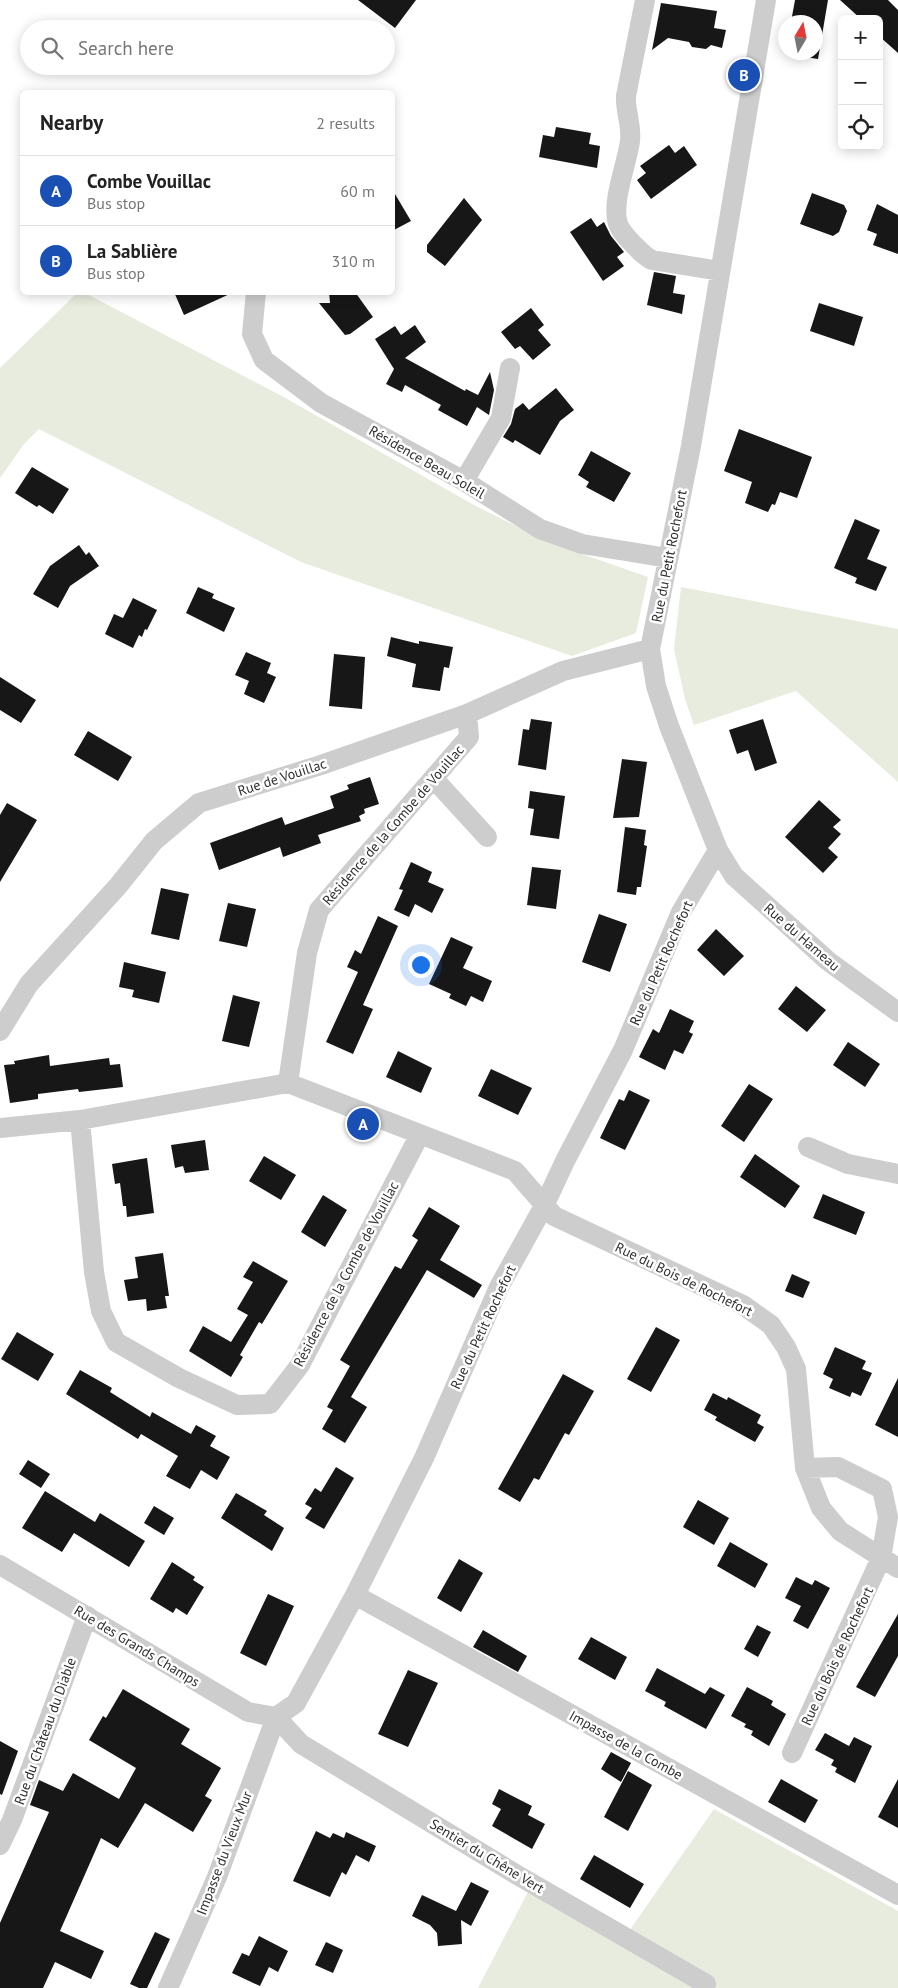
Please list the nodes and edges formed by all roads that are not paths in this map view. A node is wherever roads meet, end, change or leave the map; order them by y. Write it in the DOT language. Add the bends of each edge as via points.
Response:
graph roads {
  1 [pos="645,0"];
  2 [pos="766,0"];
  3 [pos="720,271"];
  4 [pos="256,295"];
  5 [pos="510,368"];
  6 [pos="464,481"];
  7 [pos="668,558"];
  8 [pos="650,649"];
  9 [pos="467,714"];
  10 [pos="434,779"];
  11 [pos="487,837"];
  12 [pos="718,850"];
  13 [pos="898,1012"];
  14 [pos="0,1031"];
  15 [pos="288,1083"];
  16 [pos="80,1120"];
  17 [pos="0,1128"];
  18 [pos="420,1134"];
  19 [pos="808,1147"];
  20 [pos="898,1174"];
  21 [pos="545,1204"];
  22 [pos="805,1468"];
  23 [pos="890,1563"];
  24 [pos="0,1566"];
  25 [pos="355,1595"];
  26 [pos="87,1616"];
  27 [pos="276,1717"];
  28 [pos="792,1753"];
  29 [pos="0,1845"];
  30 [pos="898,1895"];
  31 [pos="706,1984"];
  32 [pos="168,1988"];
  1 -- 3 [label="street" via="626,96 630,140 616,216 619,226 633,244 652,260"];
  2 -- 3 [label="street, Rue du Petit Rochefort"];
  3 -- 7 [label="street, Rue du Petit Rochefort" via="692,446"];
  4 -- 6 [label="street, Résidence Beau Soleil" via="252,334 264,360 321,403"];
  5 -- 6 [label="street" via="501,418"];
  6 -- 7 [label="street, Résidence Beau Soleil" via="560,537 582,544"];
  7 -- 8 [label="street, Rue du Petit Rochefort"];
  8 -- 9 [label="street, Rue de Vouillac" via="563,671"];
  8 -- 12 [label="street, Rue du Petit Rochefort" via="656,686 669,726"];
  9 -- 10 [label="street, Résidence de la Combe de Vouillac" via="469,737"];
  9 -- 14 [label="street, Rue de Vouillac" via="199,804 154,841 118,886 29,984"];
  10 -- 11 [label="street"];
  10 -- 15 [label="street, Résidence de la Combe de Vouillac" via="319,910 307,953"];
  12 -- 13 [label="street, Rue du Hameau" via="734,876 784,922 828,961"];
  12 -- 21 [label="street, Rue du Petit Rochefort" via="681,912 623,1050"];
  15 -- 16 [label="street"];
  15 -- 18 [label="street"];
  16 -- 17 [label="street"];
  16 -- 18 [label="street, Résidence de la Combe de Vouillac" via="99,1301 116,1342 179,1378 237,1405 270,1404 300,1365"];
  18 -- 21 [label="street" via="516,1171"];
  19 -- 20 [label="street" via="848,1164"];
  21 -- 22 [label="street, Rue du Bois de Rochefort" via="554,1216 743,1305 771,1324 796,1369"];
  21 -- 25 [label="street, Rue du Petit Rochefort" via="499,1287 424,1458"];
  22 -- 23 [label="street, Rue du Bois de Rochefort" via="822,1508 840,1531"];
  22 -- 23 [label="street, Rue du Bois de Rochefort" via="838,1467 882,1490 888,1517"];
  23 -- 28 [label="street, Rue du Bois de Rochefort"];
  24 -- 26 [label="street, Rue des Grands Champs"];
  25 -- 27 [label="street, Rue du Petit Rochefort" via="296,1703"];
  25 -- 30 [label="street, Impasse de la Combe"];
  26 -- 27 [label="street, Rue des Grands Champs" via="248,1712"];
  26 -- 29 [label="street, Rue du Château du Diable"];
  27 -- 31 [label="street, Sentier du Chêne Vert" via="301,1744 518,1876"];
  27 -- 32 [label="street, Impasse du Vieux Mur" via="217,1876"];
}
